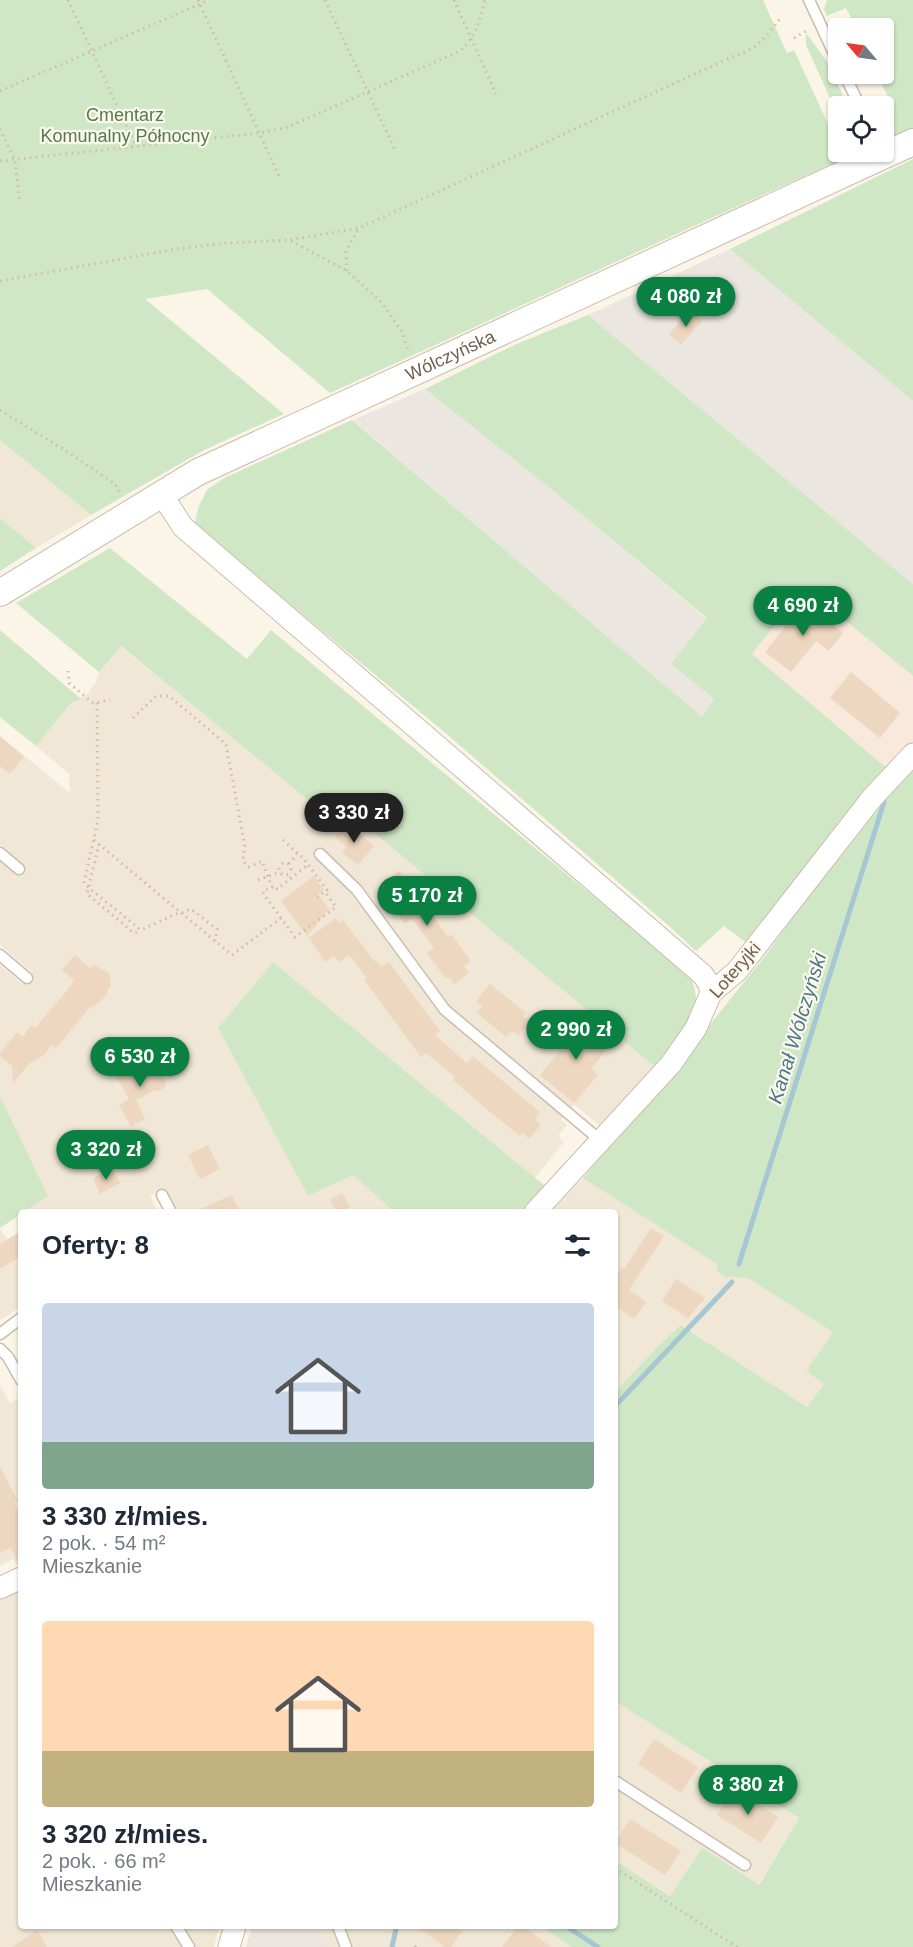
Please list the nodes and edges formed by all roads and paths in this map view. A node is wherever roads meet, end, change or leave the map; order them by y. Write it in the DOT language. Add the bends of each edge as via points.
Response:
graph roads {
  1 [pos="68,0"];
  2 [pos="209,0"];
  3 [pos="326,0"];
  4 [pos="454,0"];
  5 [pos="485,0"];
  6 [pos="809,0"];
  7 [pos="199,2"];
  8 [pos="782,16"];
  9 [pos="472,39"];
  10 [pos="828,41"];
  11 [pos="91,52"];
  12 [pos="0,91"];
  13 [pos="367,92"];
  14 [pos="496,94"];
  15 [pos="0,129"];
  16 [pos="260,133"];
  17 [pos="913,142"];
  18 [pos="136,146"];
  19 [pos="894,149"];
  20 [pos="396,152"];
  21 [pos="15,160"];
  22 [pos="0,161"];
  23 [pos="865,162"];
  24 [pos="280,178"];
  25 [pos="20,203"];
  26 [pos="359,228"];
  27 [pos="290,240"];
  28 [pos="347,271"];
  29 [pos="0,281"];
  30 [pos="416,371"];
  31 [pos="0,410"];
  32 [pos="114,484"];
  33 [pos="162,495"];
  34 [pos="0,594"];
  35 [pos="68,671"];
  36 [pos="110,700"];
  37 [pos="97,703"];
  38 [pos="133,718"];
  39 [pos="913,754"];
  40 [pos="93,840"];
  41 [pos="283,840"];
  42 [pos="99,844"];
  43 [pos="0,853"];
  44 [pos="297,854"];
  45 [pos="320,854"];
  46 [pos="289,864"];
  47 [pos="308,865"];
  48 [pos="19,869"];
  49 [pos="280,872"];
  50 [pos="268,876"];
  51 [pos="258,880"];
  52 [pos="272,887"];
  53 [pos="89,888"];
  54 [pos="325,892"];
  55 [pos="317,897"];
  56 [pos="181,912"];
  57 [pos="281,918"];
  58 [pos="215,941"];
  59 [pos="0,955"];
  60 [pos="27,978"];
  61 [pos="711,993"];
  62 [pos="600,1140"];
  63 [pos="162,1195"];
  64 [pos="169,1209"];
  65 [pos="538,1209"];
  66 [pos="18,1320"];
  67 [pos="0,1334"];
  68 [pos="0,1349"];
  69 [pos="18,1375"];
  70 [pos="18,1579"];
  71 [pos="0,1588"];
  72 [pos="618,1783"];
  73 [pos="745,1865"];
  74 [pos="618,1870"];
  75 [pos="178,1929"];
  76 [pos="234,1929"];
  77 [pos="339,1929"];
  78 [pos="189,1947"];
  79 [pos="229,1947"];
  80 [pos="346,1947"];
  81 [pos="737,1947"];
  1 -- 11 [label="path"];
  2 -- 7 [label="path"];
  3 -- 13 [label="path"];
  4 -- 9 [label="path"];
  5 -- 9 [label="path"];
  6 -- 10 [label="lane"];
  7 -- 11 [label="path"];
  7 -- 16 [label="path"];
  8 -- 26 [label="path" via="750,51"];
  9 -- 13 [label="path" via="460,51"];
  9 -- 14 [label="path"];
  11 -- 12 [label="path"];
  11 -- 18 [label="path"];
  13 -- 16 [label="path" via="288,127"];
  13 -- 20 [label="path"];
  15 -- 21 [label="path"];
  16 -- 18 [label="path"];
  16 -- 24 [label="path"];
  17 -- 19 [label="street, Wólczyńska"];
  18 -- 21 [label="path"];
  21 -- 22 [label="path"];
  21 -- 25 [label="path"];
  23 -- 30 [label="street, Wólczyńska"];
  26 -- 27 [label="path"];
  26 -- 28 [label="path" via="346,251"];
  27 -- 28 [label="path"];
  27 -- 29 [label="path" via="176,249"];
  28 -- 30 [label="path" via="382,303 402,332"];
  30 -- 33 [label="street, Wólczyńska" via="198,472"];
  31 -- 32 [label="path"];
  33 -- 34 [label="street, Wólczyńska"];
  33 -- 61 [label="street" via="183,527 703,975"];
  35 -- 37 [label="path" via="69,683 93,704"];
  36 -- 37 [label="path"];
  37 -- 40 [label="path" via="98,820"];
  38 -- 50 [label="path" via="156,696 169,696 226,744 246,847 243,861 249,867 262,861"];
  39 -- 61 [label="street, Loteryjki" via="872,798 737,971"];
  40 -- 42 [label="path"];
  40 -- 53 [label="path" via="84,883"];
  41 -- 44 [label="path"];
  42 -- 53 [label="path"];
  42 -- 56 [label="path"];
  43 -- 48 [label="lane"];
  44 -- 46 [label="path"];
  44 -- 47 [label="path"];
  45 -- 62 [label="lane" via="357,890 445,1010"];
  46 -- 49 [label="path" via="282,864"];
  46 -- 49 [label="path" via="289,873"];
  47 -- 52 [label="path" via="278,889"];
  47 -- 54 [label="path"];
  49 -- 50 [label="path"];
  50 -- 51 [label="path"];
  50 -- 52 [label="path"];
  52 -- 57 [label="path" via="263,891"];
  53 -- 56 [label="path" via="87,894 134,933"];
  54 -- 55 [label="path"];
  54 -- 57 [label="path" via="336,907 295,937"];
  56 -- 58 [label="path"];
  56 -- 58 [label="path" via="191,909 217,929"];
  57 -- 58 [label="path" via="232,955"];
  59 -- 60 [label="lane"];
  61 -- 62 [label="street, Loteryjki" via="696,1028 671,1064"];
  62 -- 65 [label="street, Loteryjki"];
  63 -- 64 [label="lane"];
  66 -- 67 [label="lane"];
  68 -- 69 [label="lane"];
  70 -- 71 [label="street"];
  72 -- 73 [label="lane"];
  74 -- 81 [label="path"];
  75 -- 78 [label="lane"];
  76 -- 79 [label="street"];
  77 -- 80 [label="lane"];
}
